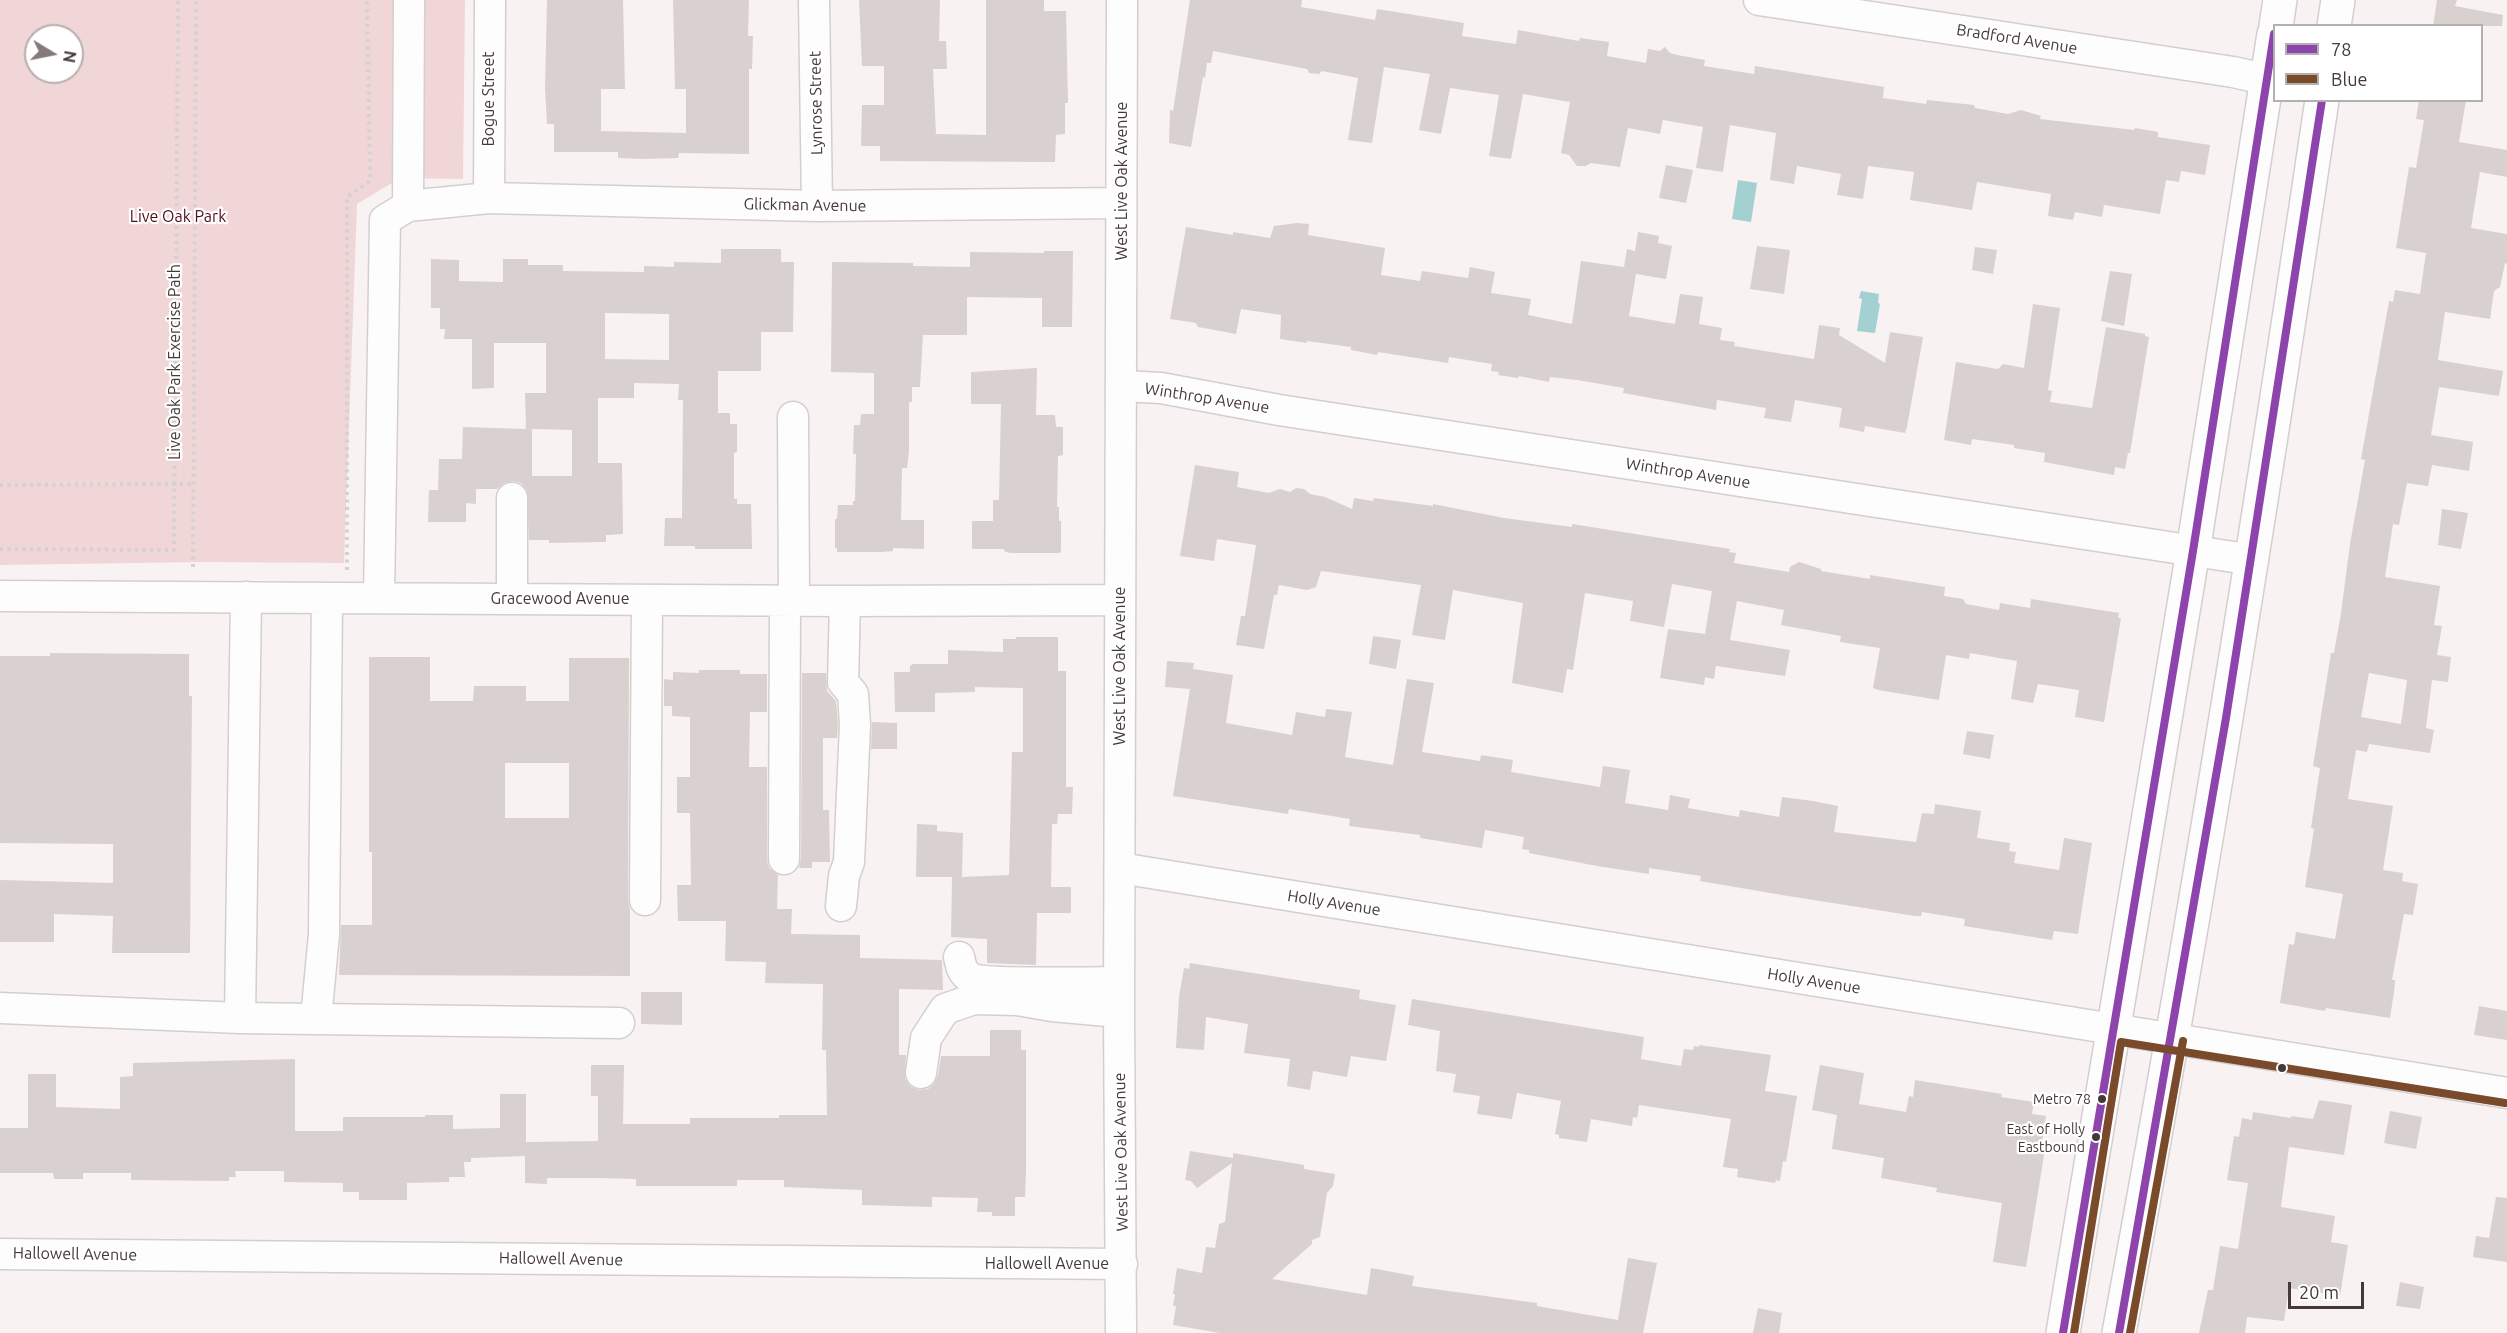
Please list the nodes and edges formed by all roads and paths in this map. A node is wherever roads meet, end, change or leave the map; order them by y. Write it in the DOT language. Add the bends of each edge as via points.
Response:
graph roads {
  1 [pos="177,0"];
  2 [pos="196,0"];
  3 [pos="409,0"];
  4 [pos="489,0"];
  5 [pos="814,0"];
  6 [pos="1122,0"];
  7 [pos="1760,0"];
  8 [pos="2280,0"];
  9 [pos="2338,0"];
  10 [pos="2276,24"];
  11 [pos="2334,24"];
  12 [pos="2273,50"];
  13 [pos="2271,81"];
  14 [pos="2322,102"];
  15 [pos="489,198"];
  16 [pos="1121,203"];
  17 [pos="408,206"];
  18 [pos="817,207"];
  19 [pos="1123,386"];
  20 [pos="793,417"];
  21 [pos="174,484"];
  22 [pos="192,484"];
  23 [pos="0,485"];
  24 [pos="512,498"];
  25 [pos="0,549"];
  26 [pos="2193,551"];
  27 [pos="2253,560"];
  28 [pos="193,567"];
  29 [pos="0,596"];
  30 [pos="246,597"];
  31 [pos="327,598"];
  32 [pos="379,598"];
  33 [pos="512,599"];
  34 [pos="647,600"];
  35 [pos="1120,600"];
  36 [pos="789,601"];
  37 [pos="845,601"];
  38 [pos="784,859"];
  39 [pos="1120,868"];
  40 [pos="645,900"];
  41 [pos="842,906"];
  42 [pos="959,957"];
  43 [pos="1119,982"];
  44 [pos="0,1008"];
  45 [pos="1119,1012"];
  46 [pos="240,1018"];
  47 [pos="316,1019"];
  48 [pos="619,1023"];
  49 [pos="2112,1030"];
  50 [pos="2173,1039"];
  51 [pos="921,1073"];
  52 [pos="2507,1093"];
  53 [pos="0,1254"];
  54 [pos="1122,1264"];
  55 [pos="1121,1333"];
  56 [pos="2063,1333"];
  57 [pos="2119,1333"];
  1 -- 21 [label="path, Live Oak Park Exercise Path"];
  2 -- 22 [label="path"];
  3 -- 17 [label="street"];
  4 -- 15 [label="street, Bogue Street"];
  5 -- 18 [label="street, Lynrose Street"];
  6 -- 16 [label="street, West Live Oak Avenue"];
  7 -- 13 [label="street, Bradford Avenue"];
  8 -- 10 [label="main road"];
  9 -- 11 [label="main road"];
  12 -- 13 [label="main road"];
  13 -- 26 [label="main road"];
  14 -- 27 [label="main road"];
  15 -- 17 [label="street, Glickman Avenue"];
  15 -- 18 [label="street, Glickman Avenue"];
  16 -- 18 [label="street, Glickman Avenue"];
  16 -- 19 [label="street, West Live Oak Avenue"];
  17 -- 32 [label="street" via="385,220"];
  19 -- 26 [label="street, Winthrop Avenue" via="1161,388 1290,412"];
  19 -- 35 [label="street, West Live Oak Avenue"];
  20 -- 36 [label="street"];
  21 -- 22 [label="path"];
  21 -- 23 [label="path"];
  21 -- 25 [label="path, Live Oak Park Exercise Path" via="174,550"];
  22 -- 28 [label="path"];
  24 -- 33 [label="street"];
  26 -- 27 [label="street, Winthrop Avenue"];
  26 -- 49 [label="main road"];
  27 -- 50 [label="main road"];
  29 -- 30 [label="street, Gracewood Avenue"];
  30 -- 31 [label="street, Gracewood Avenue"];
  30 -- 46 [label="street"];
  31 -- 32 [label="street, Gracewood Avenue"];
  31 -- 47 [label="street" via="324,934"];
  32 -- 33 [label="street, Gracewood Avenue"];
  33 -- 34 [label="street, Gracewood Avenue"];
  34 -- 36 [label="street, Gracewood Avenue"];
  34 -- 40 [label="street"];
  35 -- 37 [label="street, Gracewood Avenue"];
  35 -- 39 [label="street, West Live Oak Avenue"];
  36 -- 37 [label="street, Gracewood Avenue"];
  36 -- 38 [label="street"];
  37 -- 41 [label="street" via="843,682 853,694 855,725 849,862"];
  39 -- 43 [label="street, West Live Oak Avenue"];
  39 -- 49 [label="street, Holly Avenue"];
  42 -- 43 [label="street" via="961,970 971,979"];
  43 -- 45 [label="street, West Live Oak Avenue"];
  44 -- 46 [label="street"];
  45 -- 51 [label="street" via="974,999 945,1009 926,1038"];
  45 -- 54 [label="street, West Live Oak Avenue"];
  46 -- 47 [label="street"];
  47 -- 48 [label="street"];
  49 -- 50 [label="street, Holly Avenue"];
  49 -- 56 [label="main road"];
  50 -- 52 [label="street, Holly Avenue"];
  50 -- 57 [label="main road"];
  53 -- 54 [label="street, Hallowell Avenue"];
  54 -- 55 [label="street, West Live Oak Avenue"];
}
